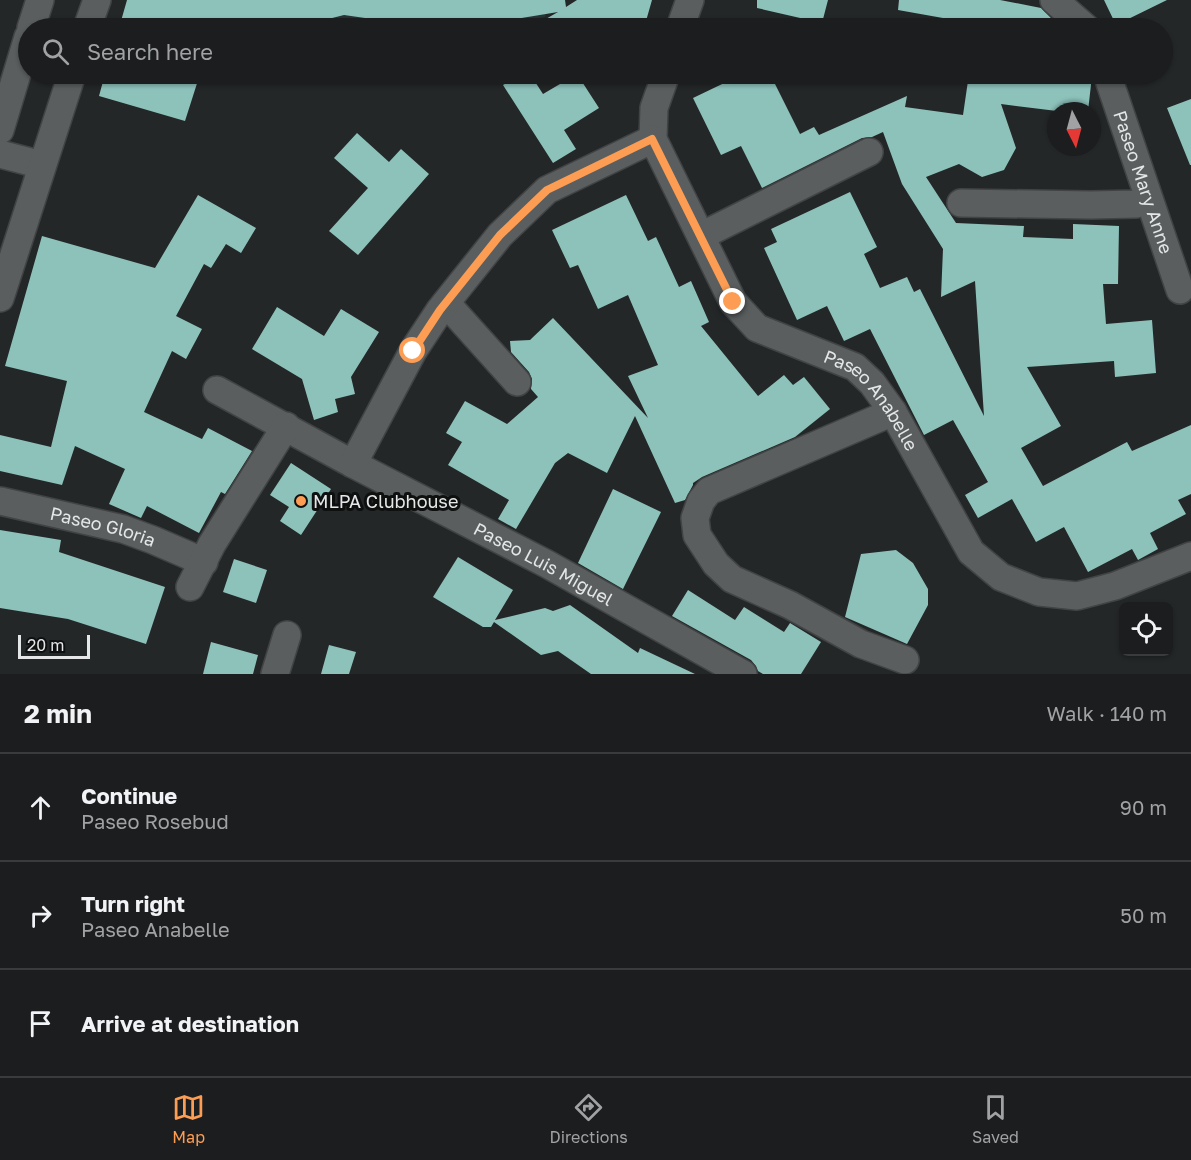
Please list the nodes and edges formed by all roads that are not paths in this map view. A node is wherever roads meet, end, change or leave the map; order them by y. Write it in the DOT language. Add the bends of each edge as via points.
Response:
graph roads {
  1 [pos="40,0"];
  2 [pos="97,0"];
  3 [pos="690,0"];
  4 [pos="1054,0"];
  5 [pos="34,18"];
  6 [pos="91,18"];
  7 [pos="684,18"];
  8 [pos="1075,18"];
  9 [pos="18,70"];
  10 [pos="69,84"];
  11 [pos="662,84"];
  12 [pos="1110,84"];
  13 [pos="0,130"];
  14 [pos="652,139"];
  15 [pos="869,152"];
  16 [pos="0,154"];
  17 [pos="42,165"];
  18 [pos="1149,200"];
  19 [pos="961,203"];
  20 [pos="9,236"];
  21 [pos="701,236"];
  22 [pos="1180,290"];
  23 [pos="0,298"];
  24 [pos="446,303"];
  25 [pos="517,382"];
  26 [pos="217,390"];
  27 [pos="893,412"];
  28 [pos="286,426"];
  29 [pos="353,464"];
  30 [pos="0,501"];
  31 [pos="1191,556"];
  32 [pos="204,562"];
  33 [pos="190,587"];
  34 [pos="287,635"];
  35 [pos="905,660"];
  36 [pos="275,674"];
  37 [pos="743,674"];
  1 -- 5 [label="street"];
  2 -- 6 [label="street"];
  3 -- 7 [label="street"];
  4 -- 8 [label="street"];
  9 -- 13 [label="street"];
  10 -- 17 [label="street"];
  11 -- 14 [label="street" via="654,108"];
  12 -- 18 [label="street, Paseo Mary Anne"];
  14 -- 21 [label="street, Paseo Anabelle"];
  14 -- 24 [label="street" via="547,190 500,235"];
  15 -- 21 [label="street"];
  16 -- 17 [label="street"];
  17 -- 20 [label="street"];
  18 -- 19 [label="street" via="1090,205"];
  18 -- 22 [label="street, Paseo Mary Anne"];
  20 -- 23 [label="street"];
  21 -- 27 [label="street, Paseo Anabelle" via="733,302 757,328 855,367"];
  24 -- 25 [label="street"];
  24 -- 29 [label="street" via="413,351"];
  26 -- 28 [label="street, Paseo Luis Miguel"];
  27 -- 31 [label="street, Paseo Anabelle" via="971,552 1001,577 1039,592 1077,596 1115,586"];
  27 -- 35 [label="street" via="709,491 700,501 695,518 697,536 732,579 861,644"];
  28 -- 29 [label="street, Paseo Luis Miguel"];
  28 -- 32 [label="street"];
  29 -- 37 [label="street, Paseo Luis Miguel" via="547,564"];
  30 -- 32 [label="street, Paseo Gloria" via="123,529"];
  32 -- 33 [label="street"];
  34 -- 36 [label="street"];
}
